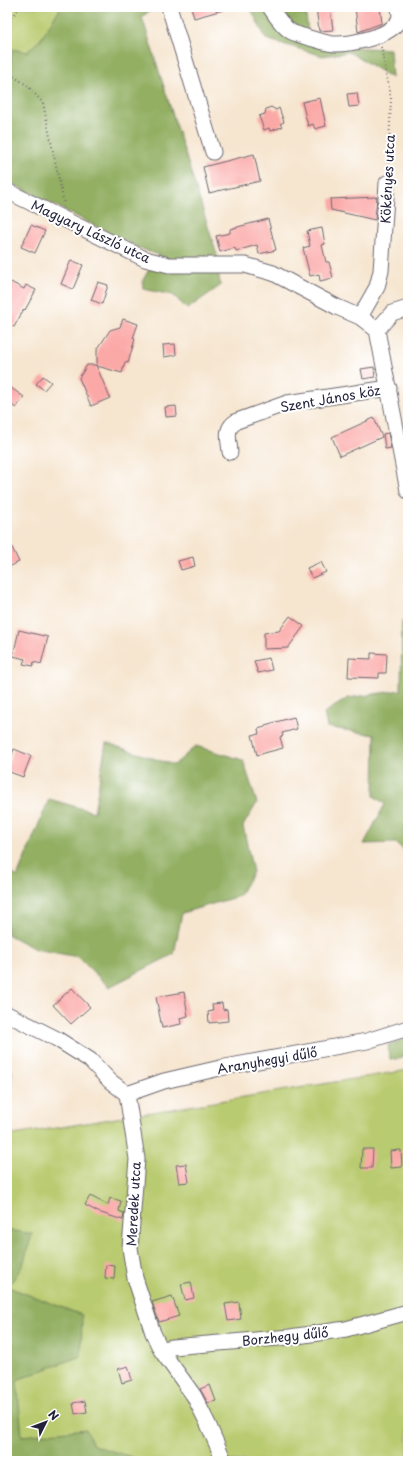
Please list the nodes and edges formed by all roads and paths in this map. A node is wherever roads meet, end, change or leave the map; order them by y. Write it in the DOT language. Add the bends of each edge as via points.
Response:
graph roads {
  1 [pos="20,7"];
  2 [pos="168,7"];
  3 [pos="270,7"];
  4 [pos="399,7"];
  5 [pos="383,34"];
  6 [pos="7,36"];
  7 [pos="7,72"];
  8 [pos="213,152"];
  9 [pos="387,183"];
  10 [pos="7,191"];
  11 [pos="67,221"];
  12 [pos="408,308"];
  13 [pos="360,317"];
  14 [pos="377,330"];
  15 [pos="389,388"];
  16 [pos="230,452"];
  17 [pos="408,491"];
  18 [pos="7,1014"];
  19 [pos="408,1028"];
  20 [pos="127,1094"];
  21 [pos="408,1312"];
  22 [pos="161,1350"];
  23 [pos="224,1461"];
  1 -- 6 [label="path" via="11,20"];
  2 -- 8 [label="street"];
  3 -- 5 [label="street" via="279,21 290,31 334,44 367,40"];
  4 -- 5 [label="street" via="400,17"];
  5 -- 9 [label="path, Kökényes utca" via="392,98"];
  7 -- 11 [label="path" via="28,86 43,104"];
  9 -- 13 [label="street, Kökényes utca" via="381,272 377,287"];
  10 -- 11 [label="street, Magyary László utca"];
  11 -- 13 [label="street, Magyary László utca" via="145,259 169,264 245,265 273,273"];
  12 -- 14 [label="street" via="392,313"];
  13 -- 14 [label="street, Magyary László utca"];
  14 -- 15 [label="street"];
  15 -- 16 [label="street, Szent János köz" via="287,403 237,421 228,430"];
  15 -- 17 [label="street"];
  18 -- 20 [label="street" via="90,1060"];
  19 -- 20 [label="street, Aranyhegyi dűlő" via="368,1041 164,1081"];
  20 -- 22 [label="street, Meredek utca" via="137,1158 130,1248 135,1278"];
  21 -- 22 [label="street, Borzhegy dűlő" via="346,1329"];
  22 -- 23 [label="street, Meredek utca" via="194,1396"];
}
